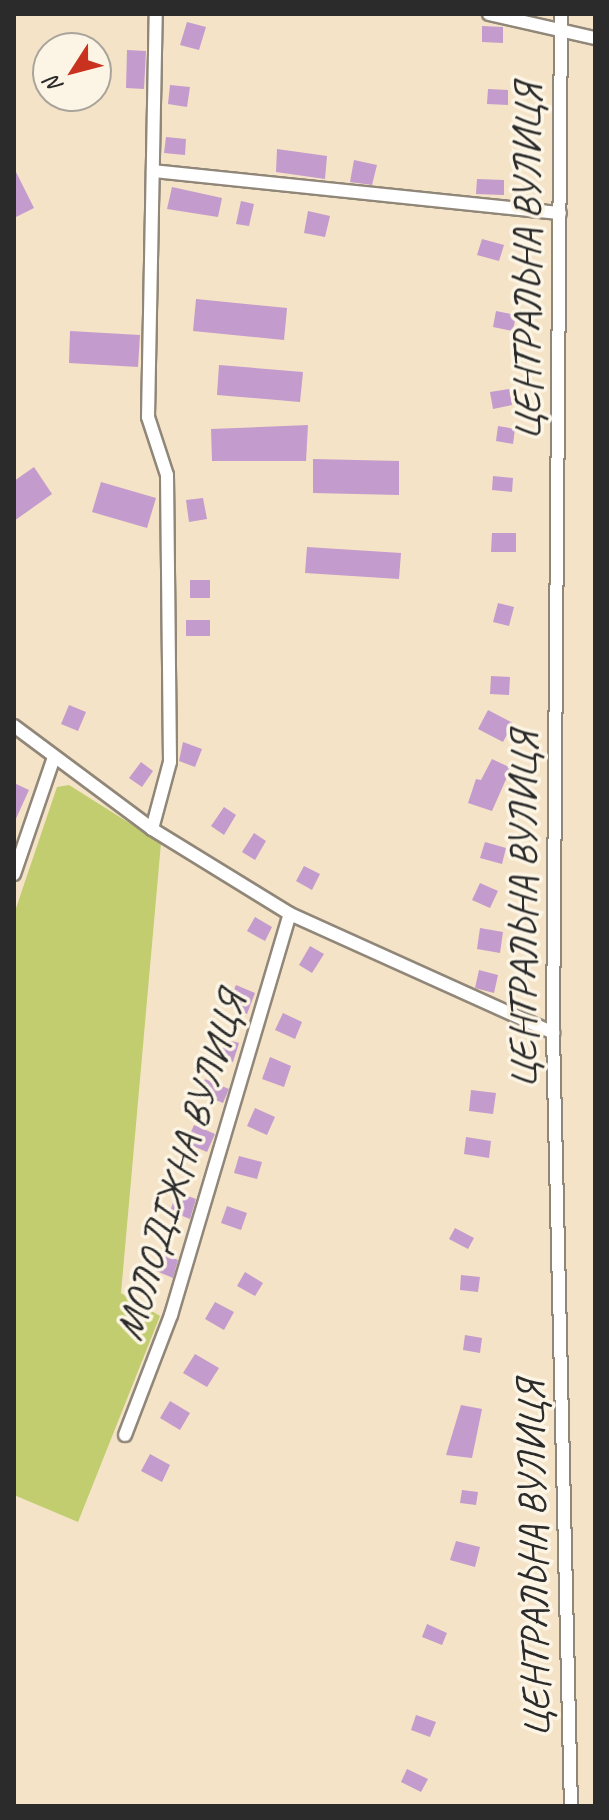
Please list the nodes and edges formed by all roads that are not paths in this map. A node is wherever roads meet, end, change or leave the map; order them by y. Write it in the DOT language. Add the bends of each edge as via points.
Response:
graph roads {
  1 [pos="156,14"];
  2 [pos="489,14"];
  3 [pos="561,14"];
  4 [pos="561,31"];
  5 [pos="595,38"];
  6 [pos="153,171"];
  7 [pos="560,213"];
  8 [pos="14,726"];
  9 [pos="54,757"];
  10 [pos="152,829"];
  11 [pos="14,874"];
  12 [pos="290,914"];
  13 [pos="553,1033"];
  14 [pos="125,1435"];
  15 [pos="571,1806"];
  1 -- 6 [label="street"];
  2 -- 4 [label="street"];
  3 -- 4 [label="street, ЦЕНТРАЛЬНА ВУЛИЦЯ"];
  4 -- 5 [label="street"];
  4 -- 7 [label="street, ЦЕНТРАЛЬНА ВУЛИЦЯ"];
  6 -- 7 [label="street"];
  6 -- 10 [label="street" via="148,417 167,475 170,762"];
  7 -- 13 [label="street, ЦЕНТРАЛЬНА ВУЛИЦЯ"];
  8 -- 9 [label="street"];
  9 -- 10 [label="street"];
  9 -- 11 [label="street"];
  10 -- 12 [label="street"];
  12 -- 13 [label="street"];
  12 -- 14 [label="street, МОЛОДІЖНА ВУЛИЦЯ" via="171,1315"];
  13 -- 15 [label="street, ЦЕНТРАЛЬНА ВУЛИЦЯ"];
}
